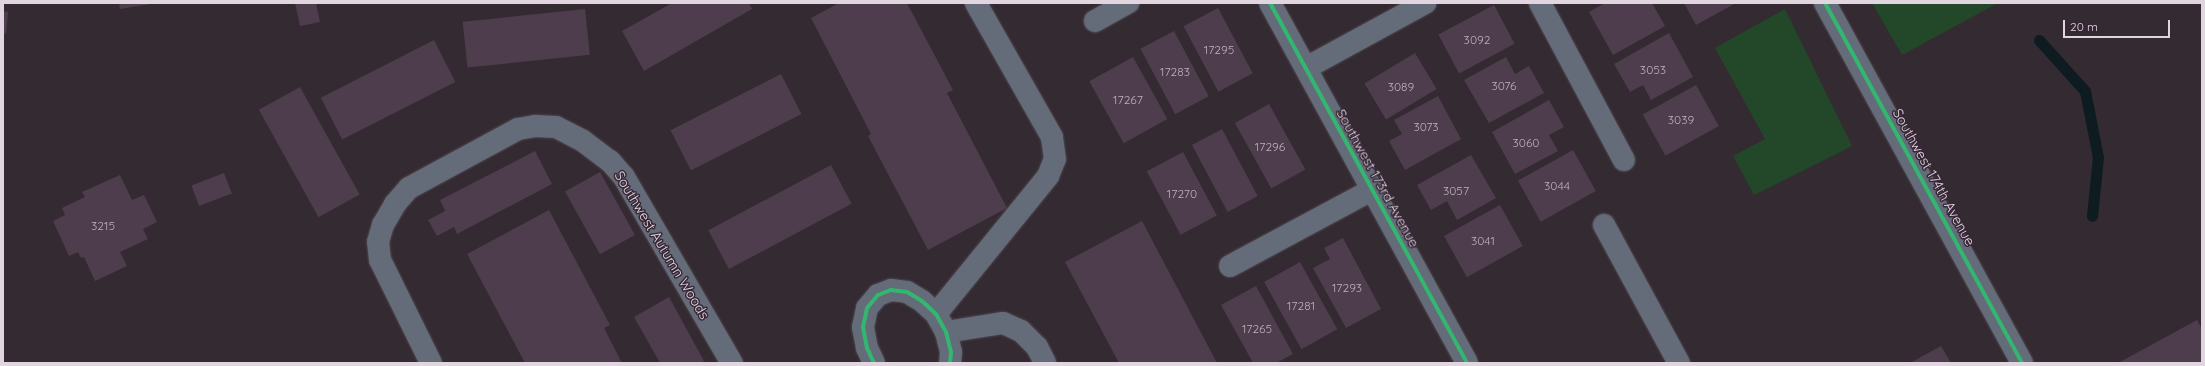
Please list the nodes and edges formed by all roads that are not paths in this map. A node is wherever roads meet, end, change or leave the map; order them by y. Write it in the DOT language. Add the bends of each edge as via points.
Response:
graph roads {
  1 [pos="976,3"];
  2 [pos="1128,3"];
  3 [pos="1270,3"];
  4 [pos="1426,3"];
  5 [pos="1540,3"];
  6 [pos="1825,3"];
  7 [pos="1095,21"];
  8 [pos="1306,68"];
  9 [pos="1624,160"];
  10 [pos="1372,190"];
  11 [pos="1604,225"];
  12 [pos="1230,266"];
  13 [pos="941,323"];
  14 [pos="431,363"];
  15 [pos="732,363"];
  16 [pos="874,363"];
  17 [pos="950,363"];
  18 [pos="1045,363"];
  19 [pos="1467,363"];
  20 [pos="1679,363"];
  21 [pos="2022,363"];
  1 -- 13 [label="street" via="1052,137 1055,159 1048,176"];
  2 -- 7 [label="street"];
  3 -- 8 [label="street, Southwest 173rd Avenue"];
  4 -- 8 [label="street"];
  5 -- 9 [label="street"];
  6 -- 21 [label="street, Southwest 174th Avenue"];
  8 -- 10 [label="street, Southwest 173rd Avenue"];
  10 -- 12 [label="street"];
  10 -- 19 [label="street, Southwest 173rd Avenue"];
  11 -- 20 [label="street"];
  13 -- 16 [label="street" via="922,301 906,292 891,290 878,295 867,308 863,327 867,348"];
  13 -- 17 [label="street" via="951,352"];
  13 -- 18 [label="street" via="1003,323 1021,331 1037,347"];
  14 -- 15 [label="street, Southwest Autumn Woods" via="380,260 378,242 383,225 395,204 409,188 518,129 535,126 556,127 583,141 610,161 624,177"];
}
